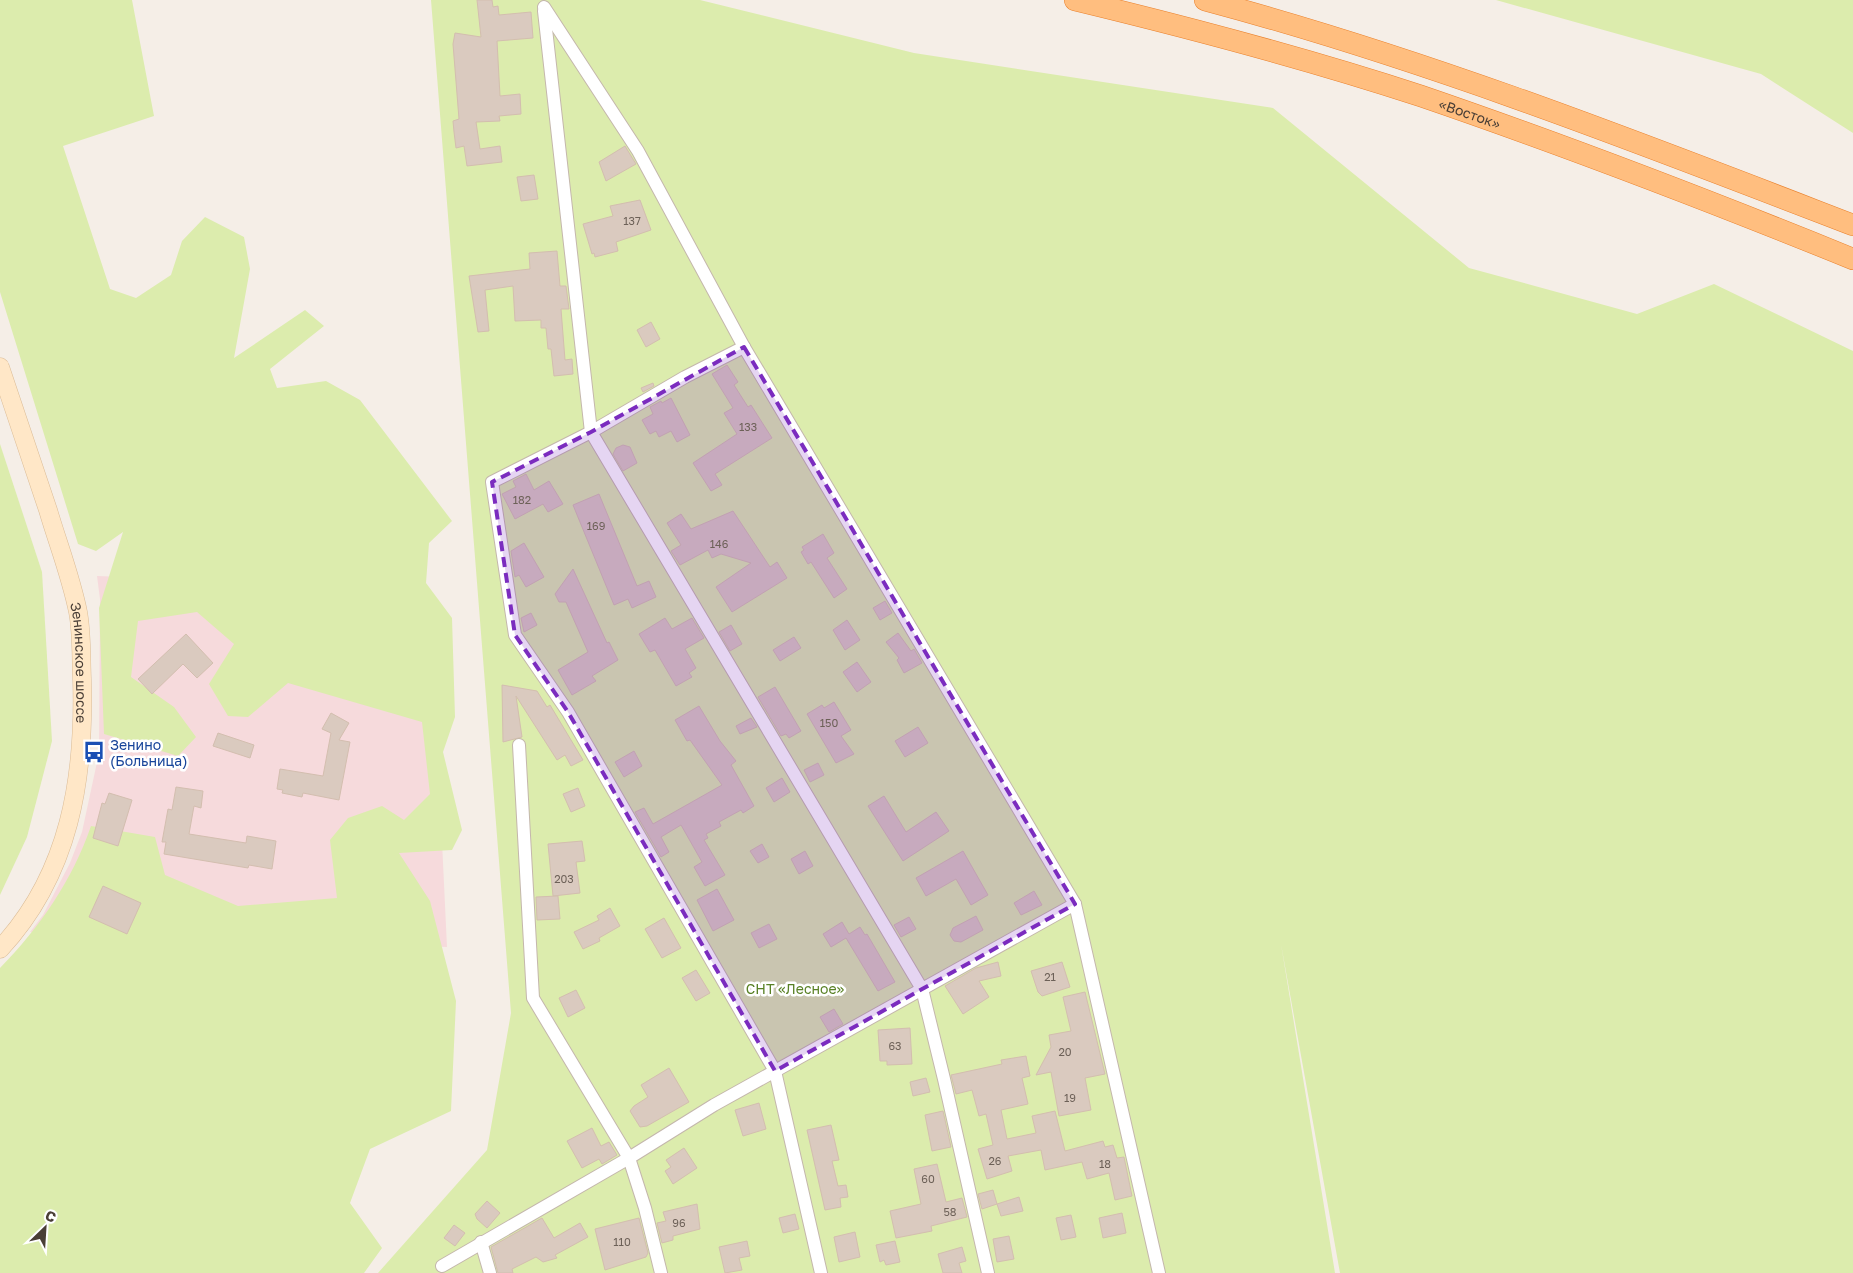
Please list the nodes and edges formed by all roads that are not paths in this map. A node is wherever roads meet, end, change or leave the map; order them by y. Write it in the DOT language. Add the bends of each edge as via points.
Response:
graph roads {
  1 [pos="1076,0"];
  2 [pos="1205,0"];
  3 [pos="1853,224"];
  4 [pos="1853,259"];
  5 [pos="744,346"];
  6 [pos="0,367"];
  7 [pos="591,432"];
  8 [pos="519,745"];
  9 [pos="1075,904"];
  10 [pos="0,949"];
  11 [pos="922,990"];
  12 [pos="775,1071"];
  13 [pos="629,1158"];
  14 [pos="481,1242"];
  15 [pos="442,1266"];
  16 [pos="490,1273"];
  17 [pos="661,1273"];
  18 [pos="821,1273"];
  19 [pos="988,1273"];
  20 [pos="1159,1273"];
  1 -- 4 [label="highway, «Восток»" via="1281,54 1420,96 1639,173"];
  2 -- 3 [label="highway" via="1293,23 1467,80"];
  5 -- 7 [label="street"];
  5 -- 7 [label="street" via="638,151 544,7"];
  5 -- 9 [label="street"];
  6 -- 10 [label="main road, Зенинское шоссе" via="68,573 78,613 83,708 76,792 57,864 30,913"];
  7 -- 11 [label="street"];
  7 -- 12 [label="street" via="492,482 515,635 568,712"];
  8 -- 13 [label="street" via="533,998"];
  9 -- 11 [label="street"];
  9 -- 20 [label="street"];
  11 -- 12 [label="street"];
  11 -- 19 [label="street"];
  12 -- 13 [label="street"];
  12 -- 18 [label="street"];
  13 -- 14 [label="street"];
  13 -- 17 [label="street"];
  14 -- 15 [label="street"];
  14 -- 16 [label="street"];
}
